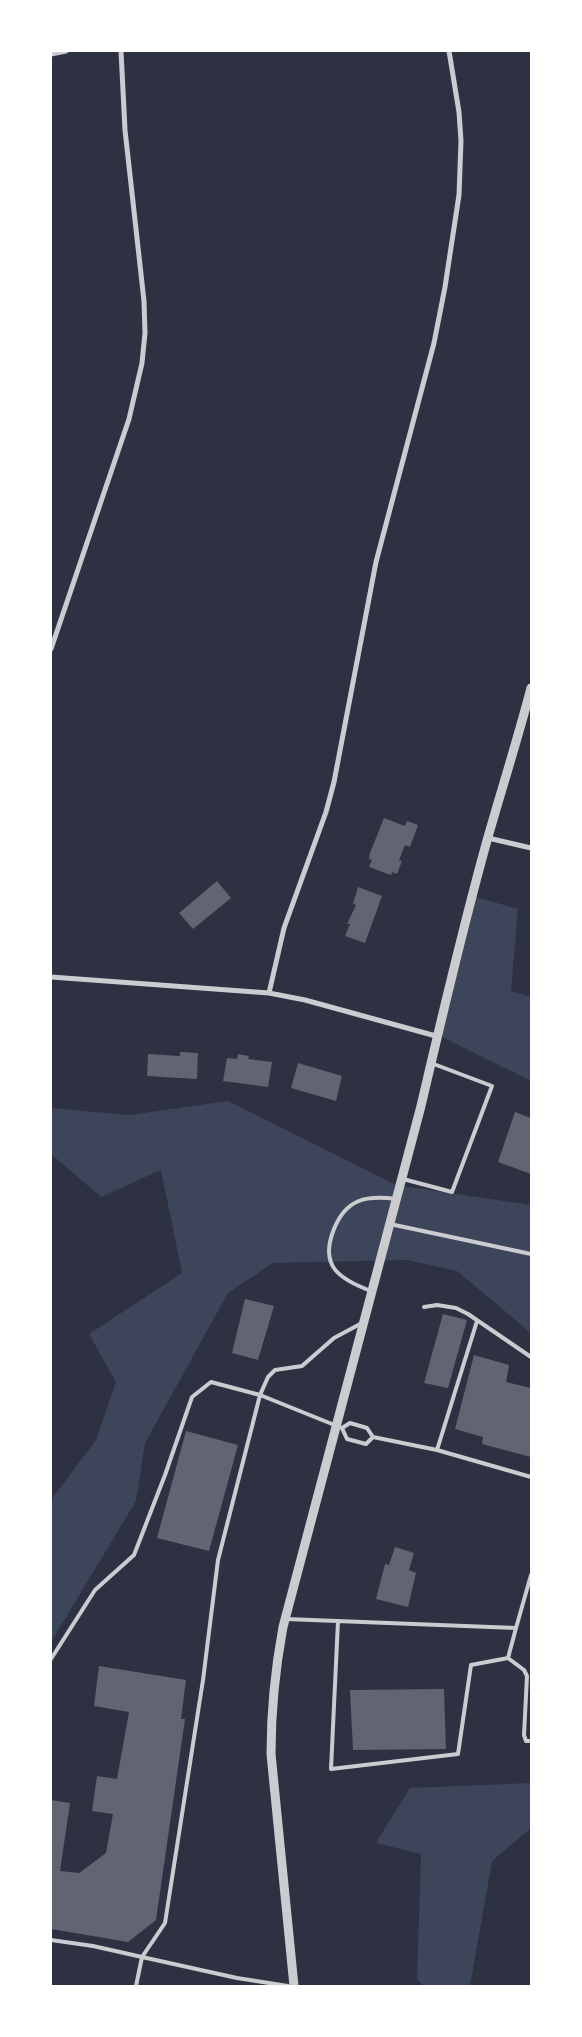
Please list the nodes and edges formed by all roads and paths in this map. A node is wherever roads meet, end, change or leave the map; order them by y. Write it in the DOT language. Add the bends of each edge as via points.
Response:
graph roads {
  1 [pos="66,51"];
  2 [pos="121,51"];
  3 [pos="449,51"];
  4 [pos="51,54"];
  5 [pos="51,649"];
  6 [pos="531,688"];
  7 [pos="488,838"];
  8 [pos="531,848"];
  9 [pos="51,977"];
  10 [pos="269,992"];
  11 [pos="436,1036"];
  12 [pos="431,1063"];
  13 [pos="401,1178"];
  14 [pos="396,1199"];
  15 [pos="390,1224"];
  16 [pos="531,1254"];
  17 [pos="372,1291"];
  18 [pos="424,1307"];
  19 [pos="477,1321"];
  20 [pos="364,1322"];
  21 [pos="531,1357"];
  22 [pos="260,1395"];
  23 [pos="340,1427"];
  24 [pos="373,1437"];
  25 [pos="437,1450"];
  26 [pos="531,1477"];
  27 [pos="531,1575"];
  28 [pos="286,1619"];
  29 [pos="338,1621"];
  30 [pos="516,1628"];
  31 [pos="508,1658"];
  32 [pos="51,1659"];
  33 [pos="531,1741"];
  34 [pos="51,1940"];
  35 [pos="142,1957"];
  36 [pos="136,1986"];
  37 [pos="288,1986"];
  38 [pos="294,1986"];
  1 -- 4 [label="street"];
  2 -- 5 [label="street" via="125,130 144,301 142,363 129,419"];
  3 -- 10 [label="street" via="461,141 459,195 445,287 434,343 376,562 334,782 284,928"];
  6 -- 7 [label="street"];
  7 -- 8 [label="street"];
  7 -- 11 [label="street"];
  9 -- 10 [label="street"];
  10 -- 11 [label="street"];
  11 -- 12 [label="street"];
  12 -- 13 [label="street"];
  12 -- 13 [label="lane" via="492,1086 452,1192"];
  13 -- 14 [label="street"];
  14 -- 15 [label="street"];
  14 -- 17 [label="lane" via="372,1197 352,1204 340,1216 328,1246 329,1259 341,1276"];
  15 -- 16 [label="lane"];
  15 -- 17 [label="street"];
  17 -- 20 [label="street"];
  18 -- 19 [label="lane" via="456,1308"];
  19 -- 21 [label="lane"];
  19 -- 25 [label="lane"];
  20 -- 22 [label="lane" via="334,1338 302,1366 275,1370"];
  20 -- 23 [label="street"];
  22 -- 23 [label="lane"];
  22 -- 32 [label="lane" via="211,1382 192,1397 134,1555 95,1590"];
  22 -- 35 [label="lane" via="218,1560 204,1680 164,1923"];
  23 -- 24 [label="lane" via="350,1423 367,1428"];
  23 -- 24 [label="lane" via="347,1439 366,1444"];
  23 -- 28 [label="street"];
  24 -- 25 [label="lane"];
  25 -- 26 [label="lane"];
  27 -- 30 [label="lane"];
  28 -- 29 [label="lane"];
  28 -- 38 [label="street" via="275,1668 271,1754"];
  29 -- 30 [label="lane"];
  29 -- 31 [label="lane" via="331,1768 458,1754 471,1665"];
  30 -- 31 [label="lane"];
  31 -- 33 [label="lane" via="527,1676 524,1735 526,1741"];
  34 -- 35 [label="lane"];
  35 -- 36 [label="lane"];
  35 -- 37 [label="lane"];
}
